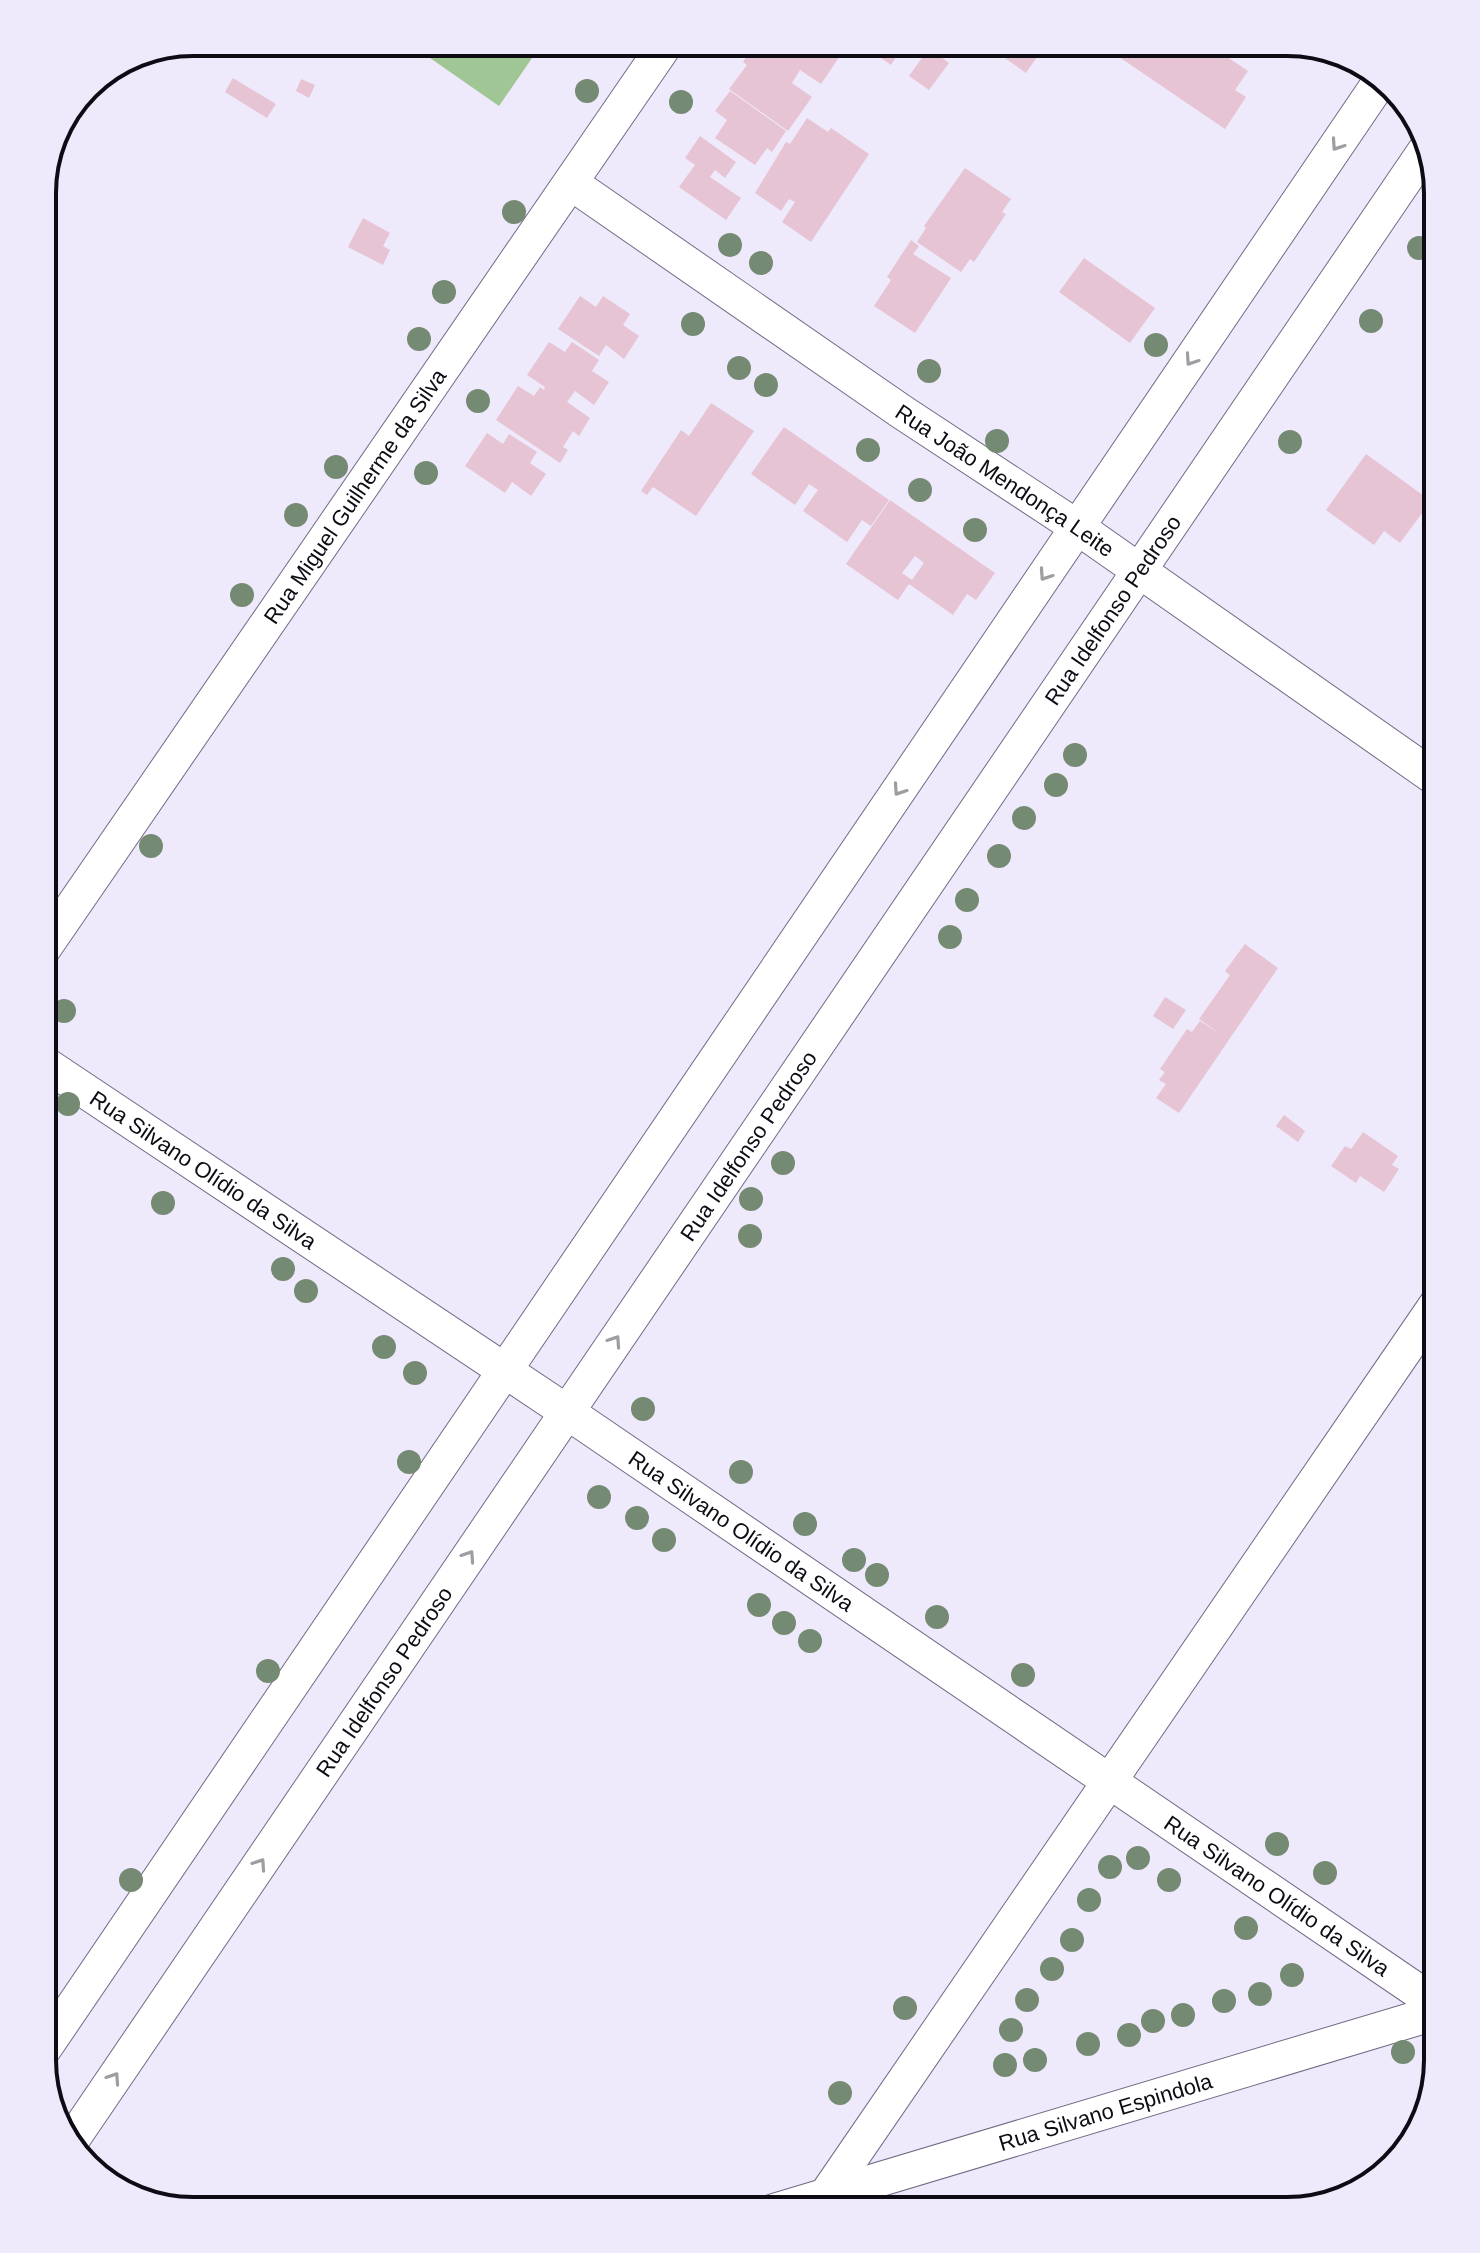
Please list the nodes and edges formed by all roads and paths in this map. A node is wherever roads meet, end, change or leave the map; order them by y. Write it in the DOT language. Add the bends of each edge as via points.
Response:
graph roads {
  1 [pos="657,56"];
  2 [pos="1375,88"];
  3 [pos="1419,159"];
  4 [pos="571,183"];
  5 [pos="1077,527"];
  6 [pos="1139,572"];
  7 [pos="1424,770"];
  8 [pos="56,931"];
  9 [pos="56,1071"];
  10 [pos="1424,1322"];
  11 [pos="504,1370"];
  12 [pos="567,1412"];
  13 [pos="1109,1781"];
  14 [pos="1424,1995"];
  15 [pos="1424,2016"];
  16 [pos="56,2031"];
  17 [pos="77,2133"];
  18 [pos="833,2197"];
  19 [pos="848,2197"];
  1 -- 4 [label="street, Rua Miguel Guilherme da Silva"];
  2 -- 5 [label="street, one-way"];
  3 -- 6 [label="street, Rua Idelfonso Pedroso"];
  4 -- 5 [label="street, Rua João Mendonça Leite"];
  4 -- 8 [label="street, Rua Miguel Guilherme da Silva"];
  5 -- 6 [label="street, Rua João Mendonça Leite"];
  5 -- 11 [label="street, one-way"];
  6 -- 7 [label="street, Rua João Mendonça Leite"];
  12 -- 6 [label="street, Rua Idelfonso Pedroso, one-way"];
  9 -- 11 [label="street, Rua Silvano Olídio da Silva"];
  10 -- 13 [label="street"];
  11 -- 12 [label="street, Rua Silvano Olídio da Silva"];
  11 -- 16 [label="street"];
  12 -- 13 [label="street, Rua Silvano Olídio da Silva"];
  17 -- 12 [label="street, Rua Idelfonso Pedroso, one-way"];
  13 -- 14 [label="street, Rua Silvano Olídio da Silva"];
  13 -- 18 [label="street"];
  15 -- 19 [label="street, Rua Silvano Espindola"];
}
